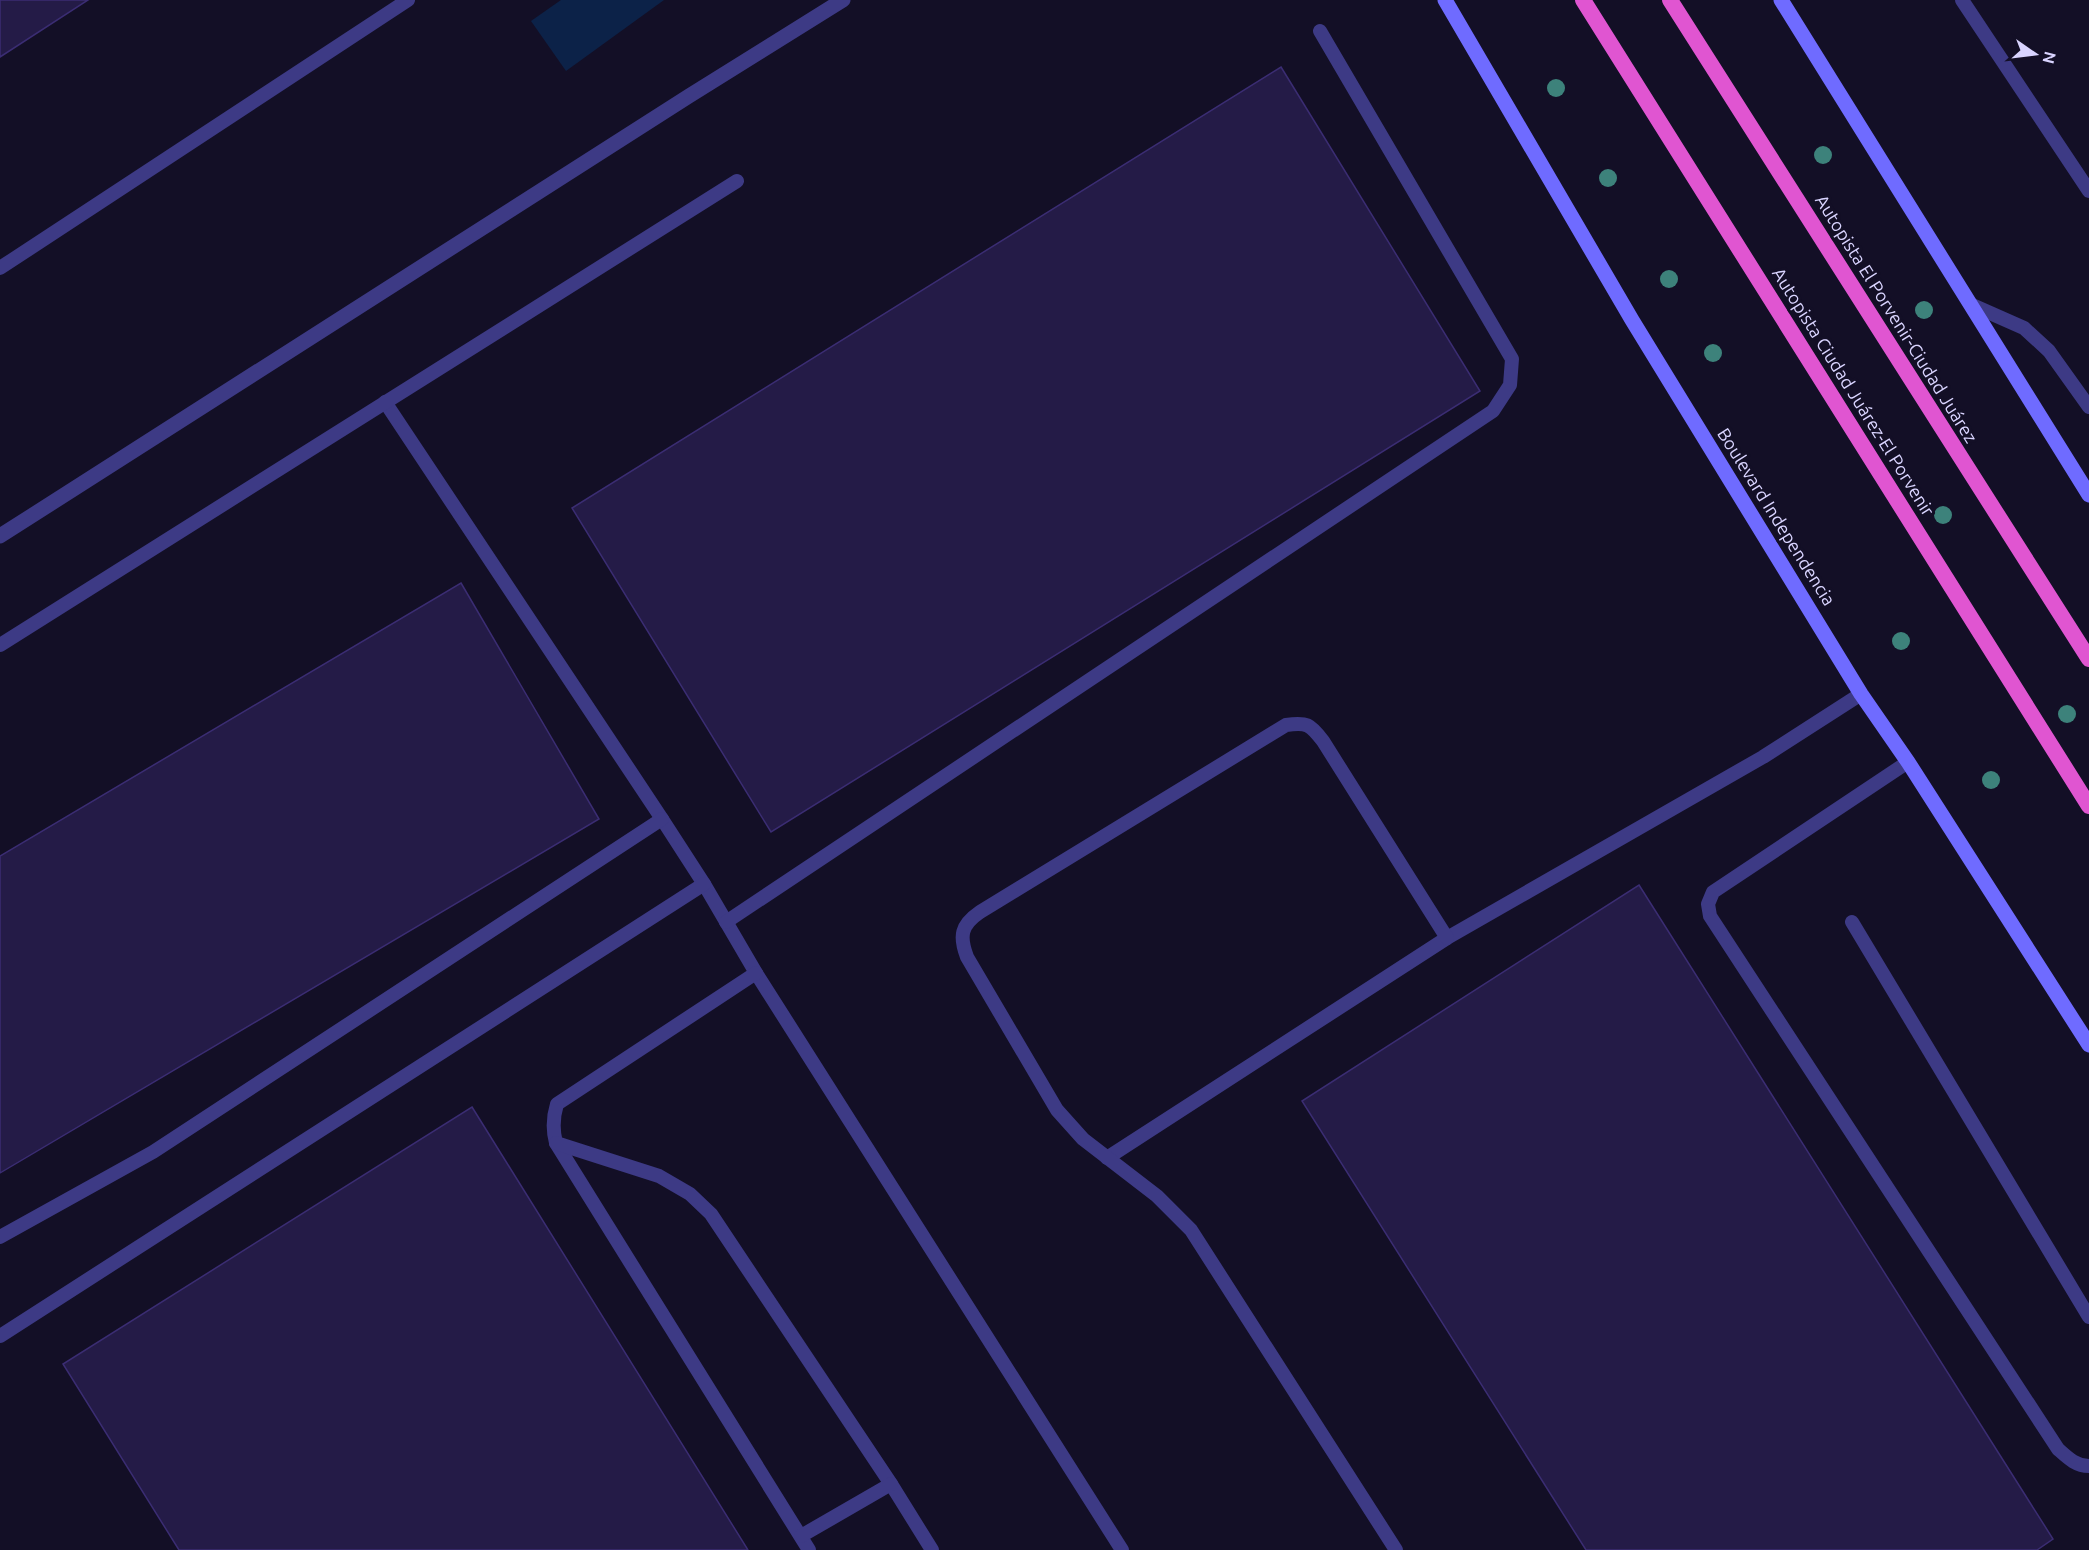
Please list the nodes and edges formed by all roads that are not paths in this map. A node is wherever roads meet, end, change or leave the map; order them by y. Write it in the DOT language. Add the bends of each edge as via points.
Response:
graph roads {
  1 [pos="408,0"];
  2 [pos="843,0"];
  3 [pos="1445,0"];
  4 [pos="1583,0"];
  5 [pos="1670,0"];
  6 [pos="1781,0"];
  7 [pos="1962,0"];
  8 [pos="1320,31"];
  9 [pos="737,181"];
  10 [pos="2089,191"];
  11 [pos="0,268"];
  12 [pos="1972,305"];
  13 [pos="385,402"];
  14 [pos="2089,407"];
  15 [pos="2089,495"];
  16 [pos="0,536"];
  17 [pos="0,645"];
  18 [pos="2089,659"];
  19 [pos="1861,694"];
  20 [pos="1908,762"];
  21 [pos="2089,806"];
  22 [pos="662,819"];
  23 [pos="704,884"];
  24 [pos="726,922"];
  25 [pos="1852,922"];
  26 [pos="1447,938"];
  27 [pos="756,974"];
  28 [pos="2089,1045"];
  29 [pos="556,1143"];
  30 [pos="1107,1158"];
  31 [pos="0,1237"];
  32 [pos="2089,1317"];
  33 [pos="0,1336"];
  34 [pos="2089,1466"];
  35 [pos="891,1484"];
  36 [pos="801,1536"];
  37 [pos="810,1550"];
  38 [pos="932,1550"];
  39 [pos="1122,1550"];
  40 [pos="1396,1550"];
  1 -- 11 [label="lane"];
  2 -- 16 [label="street"];
  3 -- 19 [label="main road, Boulevard Independencia" via="1632,320"];
  4 -- 21 [label="highway, Autopista Ciudad Juárez-El Porvenir"];
  5 -- 18 [label="highway, Autopista El Porvenir-Ciudad Juárez"];
  6 -- 12 [label="main road"];
  7 -- 10 [label="lane"];
  8 -- 24 [label="lane" via="1512,359 1509,385 1493,411"];
  9 -- 13 [label="lane"];
  12 -- 14 [label="lane" via="2024,328 2049,351"];
  12 -- 15 [label="main road"];
  13 -- 17 [label="lane"];
  13 -- 22 [label="lane"];
  19 -- 20 [label="main road, Boulevard Independencia"];
  19 -- 26 [label="lane" via="1763,757"];
  20 -- 28 [label="main road, Boulevard Independencia"];
  20 -- 34 [label="lane" via="1713,892 1708,904 1710,916 2058,1449 2081,1466"];
  22 -- 23 [label="lane"];
  22 -- 31 [label="lane" via="153,1152"];
  23 -- 24 [label="lane"];
  23 -- 33 [label="lane"];
  24 -- 27 [label="lane"];
  25 -- 32 [label="lane"];
  26 -- 30 [label="lane"];
  26 -- 30 [label="lane" via="1323,741 1303,722 1286,725 980,912 963,931 967,957 1057,1110"];
  27 -- 29 [label="lane" via="557,1104 553,1116"];
  27 -- 39 [label="lane"];
  29 -- 35 [label="lane" via="659,1176 690,1194 711,1214"];
  29 -- 36 [label="lane"];
  30 -- 40 [label="lane" via="1157,1196 1191,1230"];
  35 -- 36 [label="lane"];
  35 -- 38 [label="lane"];
  36 -- 37 [label="lane"];
}
